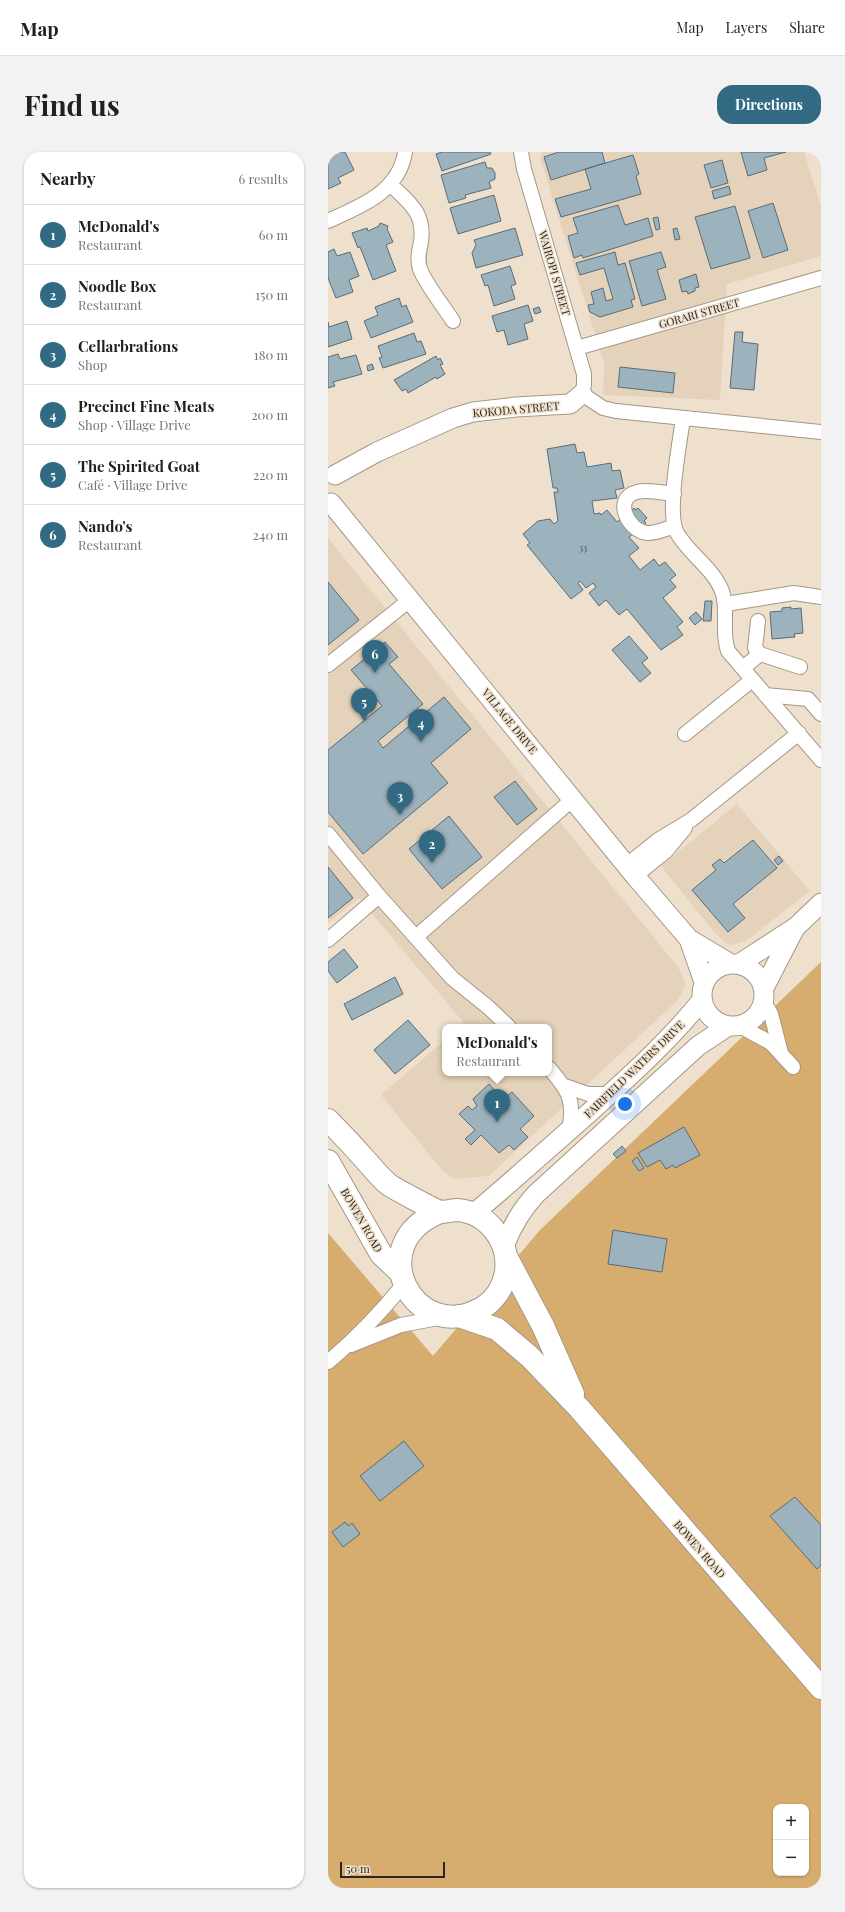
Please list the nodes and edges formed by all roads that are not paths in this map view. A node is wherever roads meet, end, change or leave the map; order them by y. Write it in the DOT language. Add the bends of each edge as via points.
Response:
graph roads {
  1 [pos="405,152"];
  2 [pos="521,152"];
  3 [pos="390,184"];
  4 [pos="328,221"];
  5 [pos="821,278"];
  6 [pos="453,321"];
  7 [pos="577,348"];
  8 [pos="582,394"];
  9 [pos="683,418"];
  10 [pos="821,432"];
  11 [pos="332,471"];
  12 [pos="674,494"];
  13 [pos="329,504"];
  14 [pos="674,526"];
  15 [pos="821,597"];
  16 [pos="410,599"];
  17 [pos="726,604"];
  18 [pos="758,621"];
  19 [pos="760,654"];
  20 [pos="328,665"];
  21 [pos="800,667"];
  22 [pos="743,668"];
  23 [pos="752,680"];
  24 [pos="765,695"];
  25 [pos="821,714"];
  26 [pos="799,733"];
  27 [pos="685,734"];
  28 [pos="821,760"];
  29 [pos="574,798"];
  30 [pos="328,834"];
  31 [pos="631,870"];
  32 [pos="379,896"];
  33 [pos="821,903"];
  34 [pos="796,927"];
  35 [pos="416,937"];
  36 [pos="689,939"];
  37 [pos="328,940"];
  38 [pos="734,963"];
  39 [pos="704,982"];
  40 [pos="764,994"];
  41 [pos="702,1000"];
  42 [pos="506,1024"];
  43 [pos="734,1026"];
  44 [pos="782,1053"];
  45 [pos="793,1067"];
  46 [pos="552,1071"];
  47 [pos="565,1086"];
  48 [pos="610,1094"];
  49 [pos="328,1120"];
  50 [pos="569,1131"];
  51 [pos="328,1161"];
  52 [pos="440,1212"];
  53 [pos="473,1214"];
  54 [pos="505,1252"];
  55 [pos="402,1278"];
  56 [pos="454,1316"];
  57 [pos="347,1346"];
  58 [pos="328,1362"];
  59 [pos="579,1408"];
  60 [pos="821,1688"];
  1 -- 3 [label="street" via="397,178"];
  2 -- 7 [label="street, WAIROPI STREET"];
  3 -- 4 [label="street" via="362,205"];
  3 -- 6 [label="street" via="414,206 420,218 423,228 418,257 420,269"];
  5 -- 7 [label="street, GORARI STREET"];
  7 -- 8 [label="street, WAIROPI STREET" via="584,374"];
  8 -- 9 [label="street" via="603,408"];
  8 -- 11 [label="street, KOKODA STREET" via="570,404 473,412 452,418"];
  9 -- 10 [label="street"];
  9 -- 12 [label="street"];
  11 -- 13 [label="street" via="338,482 338,490 336,497"];
  12 -- 14 [label="street"];
  12 -- 14 [label="street" via="637,492 627,499 624,512 633,527 641,531 660,532"];
  13 -- 16 [label="street, VILLAGE DRIVE"];
  14 -- 17 [label="street" via="718,583"];
  15 -- 17 [label="street" via="794,594"];
  16 -- 20 [label="street"];
  16 -- 29 [label="street, VILLAGE DRIVE"];
  17 -- 22 [label="street" via="726,645"];
  18 -- 19 [label="street" via="755,648"];
  19 -- 21 [label="street"];
  19 -- 22 [label="street"];
  22 -- 23 [label="street"];
  23 -- 24 [label="street"];
  23 -- 27 [label="street"];
  24 -- 25 [label="street" via="808,699"];
  24 -- 26 [label="street"];
  26 -- 28 [label="street"];
  26 -- 31 [label="street" via="691,820 666,851"];
  29 -- 31 [label="street, VILLAGE DRIVE"];
  29 -- 35 [label="street"];
  30 -- 32 [label="street"];
  31 -- 36 [label="street, VILLAGE DRIVE"];
  32 -- 35 [label="street"];
  32 -- 37 [label="street"];
  33 -- 34 [label="street"];
  34 -- 38 [label="street"];
  34 -- 40 [label="street"];
  35 -- 42 [label="street" via="452,978"];
  36 -- 38 [label="street, VILLAGE DRIVE"];
  36 -- 39 [label="street, VILLAGE DRIVE"];
  38 -- 39 [label="street" via="719,966"];
  38 -- 40 [label="street" via="755,972"];
  39 -- 41 [label="street"];
  40 -- 43 [label="street" via="756,1017"];
  40 -- 44 [label="street"];
  41 -- 43 [label="street" via="711,1017"];
  41 -- 48 [label="street, FAIRFIELD WATERS DRIVE" via="683,1024"];
  43 -- 44 [label="street" via="771,1043"];
  43 -- 54 [label="street" via="698,1046 532,1199 512,1225"];
  44 -- 45 [label="street"];
  46 -- 47 [label="street"];
  47 -- 48 [label="street" via="588,1094"];
  47 -- 50 [label="street" via="572,1110"];
  48 -- 50 [label="street, FAIRFIELD WATERS DRIVE"];
  49 -- 52 [label="main road" via="388,1185"];
  50 -- 53 [label="street, FAIRFIELD WATERS DRIVE"];
  51 -- 55 [label="main road, BOWEN ROAD" via="381,1254"];
  52 -- 53 [label="main road, BOWEN ROAD" via="457,1210"];
  52 -- 55 [label="main road, BOWEN ROAD" via="413,1228 400,1257"];
  53 -- 54 [label="main road, BOWEN ROAD" via="492,1227"];
  54 -- 56 [label="main road" via="506,1272 495,1297 473,1313"];
  54 -- 59 [label="main road, BOWEN ROAD" via="543,1326"];
  55 -- 56 [label="main road, BOWEN ROAD" via="411,1296 422,1306 434,1313"];
  55 -- 57 [label="street" via="375,1318"];
  56 -- 57 [label="street" via="401,1325"];
  56 -- 59 [label="main road, BOWEN ROAD" via="497,1329 529,1356"];
  57 -- 58 [label="street"];
  59 -- 60 [label="main road, BOWEN ROAD"];
}
